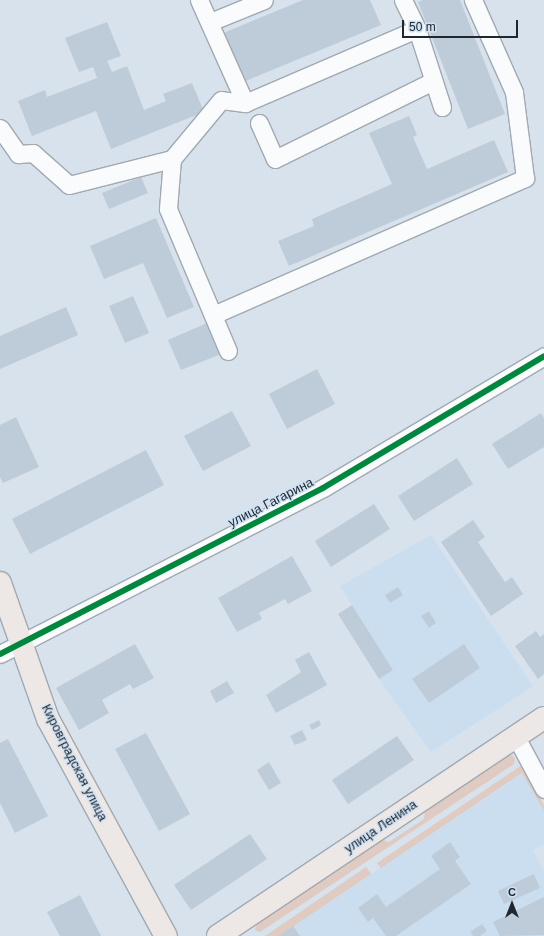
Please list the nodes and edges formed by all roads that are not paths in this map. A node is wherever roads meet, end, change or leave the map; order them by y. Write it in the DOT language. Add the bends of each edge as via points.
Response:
graph roads {
  1 [pos="199,0"];
  2 [pos="264,0"];
  3 [pos="403,0"];
  4 [pos="473,0"];
  5 [pos="210,22"];
  6 [pos="417,28"];
  7 [pos="432,81"];
  8 [pos="245,103"];
  9 [pos="442,107"];
  10 [pos="259,123"];
  11 [pos="0,128"];
  12 [pos="172,159"];
  13 [pos="213,315"];
  14 [pos="228,351"];
  15 [pos="544,356"];
  16 [pos="0,583"];
  17 [pos="20,644"];
  18 [pos="0,654"];
  19 [pos="544,718"];
  20 [pos="516,737"];
  21 [pos="544,789"];
  22 [pos="166,936"];
  23 [pos="218,936"];
  1 -- 5 [label="street"];
  2 -- 5 [label="street"];
  3 -- 6 [label="street"];
  4 -- 13 [label="street" via="514,92 525,178"];
  5 -- 8 [label="street"];
  6 -- 7 [label="street"];
  6 -- 8 [label="street"];
  7 -- 9 [label="street"];
  7 -- 10 [label="street" via="275,159"];
  8 -- 12 [label="street" via="221,100"];
  11 -- 12 [label="street" via="18,154 33,153 69,185"];
  12 -- 13 [label="street" via="168,209"];
  13 -- 14 [label="street"];
  15 -- 17 [label="street, улица Гагарина" via="323,488"];
  16 -- 17 [label="main road, Кировградская улица"];
  17 -- 18 [label="street, улица Гагарина"];
  17 -- 22 [label="main road, Кировградская улица" via="48,719"];
  19 -- 20 [label="main road, улица Ленина"];
  20 -- 21 [label="street"];
  20 -- 23 [label="main road, улица Ленина"];
}
